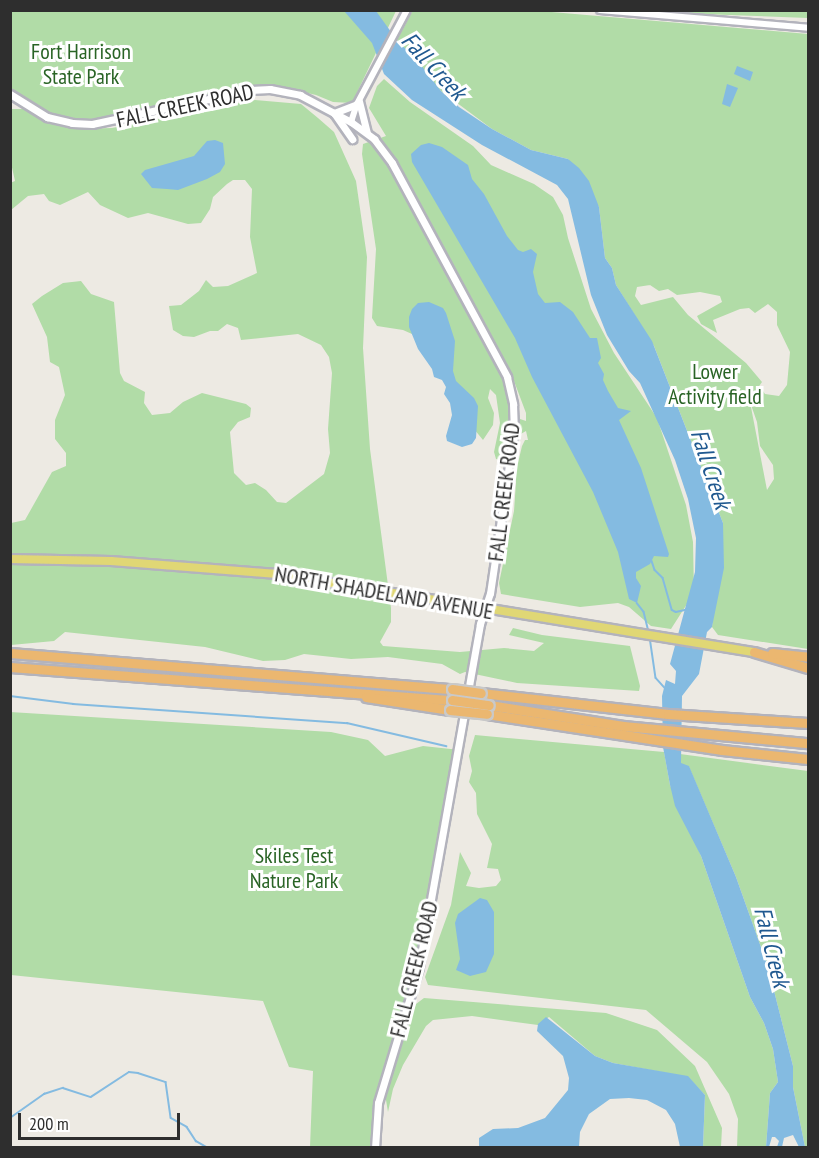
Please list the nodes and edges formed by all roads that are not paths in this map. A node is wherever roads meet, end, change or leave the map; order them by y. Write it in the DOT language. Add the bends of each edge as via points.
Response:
graph roads {
  1 [pos="600,10"];
  2 [pos="407,11"];
  3 [pos="808,28"];
  4 [pos="10,94"];
  5 [pos="358,103"];
  6 [pos="334,113"];
  7 [pos="351,122"];
  8 [pos="367,132"];
  9 [pos="352,139"];
  10 [pos="10,559"];
  11 [pos="485,609"];
  12 [pos="754,652"];
  13 [pos="10,653"];
  14 [pos="808,657"];
  15 [pos="10,667"];
  16 [pos="808,668"];
  17 [pos="326,690"];
  18 [pos="488,710"];
  19 [pos="808,723"];
  20 [pos="623,731"];
  21 [pos="808,743"];
  22 [pos="808,759"];
  23 [pos="375,1148"];
  1 -- 3 [label="street"];
  2 -- 5 [label="street"];
  4 -- 6 [label="main road, FALL CREEK ROAD" via="48,117 79,124 112,122 261,89 298,95"];
  5 -- 6 [label="main road"];
  5 -- 7 [label="street"];
  5 -- 8 [label="main road"];
  6 -- 7 [label="main road, FALL CREEK ROAD"];
  6 -- 9 [label="main road"];
  7 -- 8 [label="main road, FALL CREEK ROAD"];
  8 -- 11 [label="main road, FALL CREEK ROAD" via="392,163 492,346 511,389 514,431"];
  10 -- 11 [label="main road, NORTH SHADELAND AVENUE" via="238,570"];
  11 -- 12 [label="main road, NORTH SHADELAND AVENUE"];
  11 -- 23 [label="main road, FALL CREEK ROAD" via="424,945 381,1090"];
  12 -- 14 [label="highway"];
  12 -- 16 [label="highway"];
  13 -- 19 [label="highway, bridge" via="452,689 622,710"];
  15 -- 17 [label="highway"];
  17 -- 18 [label="highway, bridge" via="450,710"];
  17 -- 18 [label="highway, bridge" via="452,700"];
  18 -- 20 [label="highway"];
  18 -- 20 [label="highway" via="589,730"];
  20 -- 21 [label="highway"];
  20 -- 22 [label="highway" via="722,750"];
}
